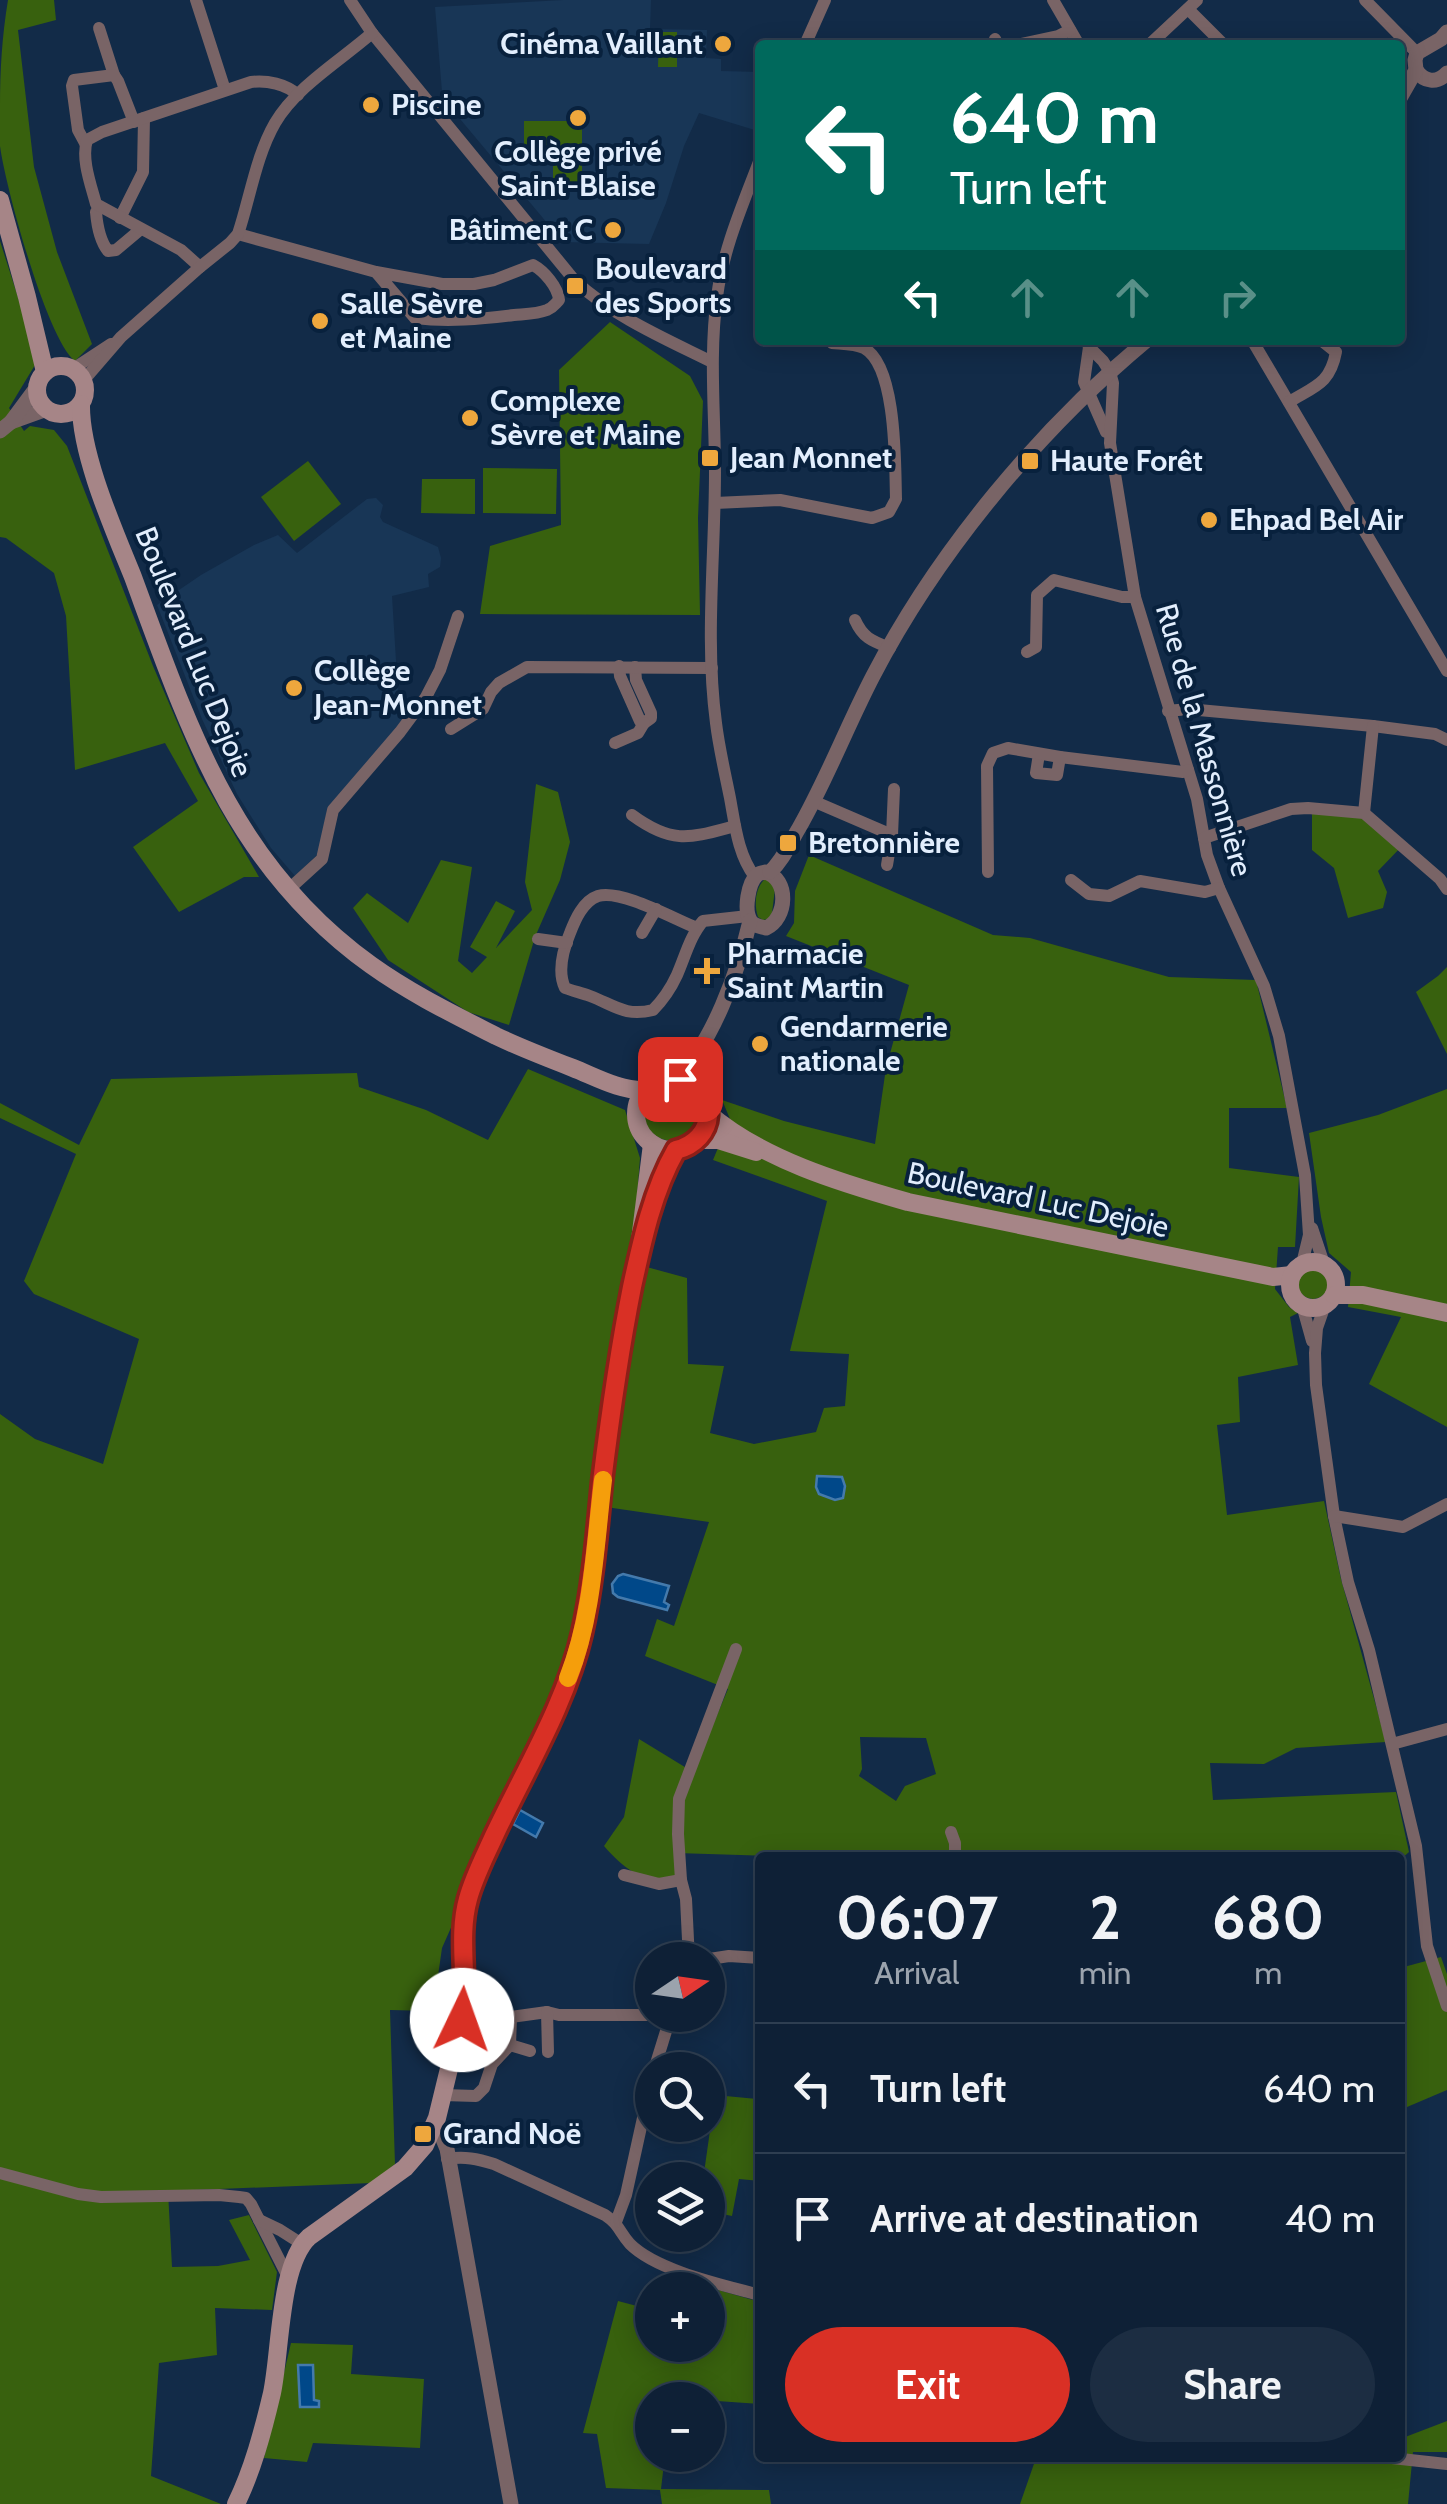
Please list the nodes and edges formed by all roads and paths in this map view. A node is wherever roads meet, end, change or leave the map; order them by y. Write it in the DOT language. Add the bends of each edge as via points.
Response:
graph roads {
  1 [pos="196,0"];
  2 [pos="350,0"];
  3 [pos="1053,0"];
  4 [pos="1366,0"];
  5 [pos="820,1"];
  6 [pos="1192,4"];
  7 [pos="99,28"];
  8 [pos="1070,30"];
  9 [pos="1447,32"];
  10 [pos="372,33"];
  11 [pos="807,40"];
  12 [pos="1040,40"];
  13 [pos="1076,40"];
  14 [pos="1154,40"];
  15 [pos="1220,40"];
  16 [pos="1432,50"];
  17 [pos="114,75"];
  18 [pos="1422,75"];
  19 [pos="1446,75"];
  20 [pos="226,90"];
  21 [pos="298,95"];
  22 [pos="1405,95"];
  23 [pos="139,120"];
  24 [pos="85,144"];
  25 [pos="755,172"];
  26 [pos="0,200"];
  27 [pos="100,207"];
  28 [pos="120,218"];
  29 [pos="141,229"];
  30 [pos="238,234"];
  31 [pos="200,267"];
  32 [pos="376,272"];
  33 [pos="844,345"];
  34 [pos="1087,345"];
  35 [pos="1088,345"];
  36 [pos="1141,345"];
  37 [pos="1256,345"];
  38 [pos="1328,345"];
  39 [pos="712,362"];
  40 [pos="1110,372"];
  41 [pos="60,375"];
  42 [pos="1088,394"];
  43 [pos="1289,402"];
  44 [pos="80,404"];
  45 [pos="52,411"];
  46 [pos="6,427"];
  47 [pos="1110,443"];
  48 [pos="102,495"];
  49 [pos="715,502"];
  50 [pos="1135,597"];
  51 [pos="458,616"];
  52 [pos="854,620"];
  53 [pos="890,648"];
  54 [pos="1027,652"];
  55 [pos="619,666"];
  56 [pos="635,667"];
  57 [pos="712,668"];
  58 [pos="1447,672"];
  59 [pos="1168,711"];
  60 [pos="644,724"];
  61 [pos="1372,726"];
  62 [pos="450,728"];
  63 [pos="1447,740"];
  64 [pos="615,744"];
  65 [pos="1188,770"];
  66 [pos="894,789"];
  67 [pos="814,800"];
  68 [pos="1364,813"];
  69 [pos="632,815"];
  70 [pos="735,826"];
  71 [pos="892,835"];
  72 [pos="1204,838"];
  73 [pos="887,865"];
  74 [pos="988,872"];
  75 [pos="769,878"];
  76 [pos="1071,880"];
  77 [pos="1219,888"];
  78 [pos="1447,889"];
  79 [pos="288,890"];
  80 [pos="656,909"];
  81 [pos="755,922"];
  82 [pos="697,928"];
  83 [pos="642,933"];
  84 [pos="538,939"];
  85 [pos="567,942"];
  86 [pos="705,1039"];
  87 [pos="519,1046"];
  88 [pos="675,1078"];
  89 [pos="645,1090"];
  90 [pos="700,1090"];
  91 [pos="708,1112"];
  92 [pos="636,1114"];
  93 [pos="697,1140"];
  94 [pos="652,1144"];
  95 [pos="676,1150"];
  96 [pos="795,1164"];
  97 [pos="1309,1220"];
  98 [pos="638,1256"];
  99 [pos="1324,1264"];
  100 [pos="1292,1282"];
  101 [pos="1332,1293"];
  102 [pos="1447,1313"];
  103 [pos="1314,1354"];
  104 [pos="1447,1504"];
  105 [pos="1334,1516"];
  106 [pos="736,1649"];
  107 [pos="1447,1730"];
  108 [pos="1392,1744"];
  109 [pos="951,1832"];
  110 [pos="955,1852"];
  111 [pos="624,1875"];
  112 [pos="681,1880"];
  113 [pos="688,1942"];
  114 [pos="725,1957"];
  115 [pos="755,1958"];
  116 [pos="466,1992"];
  117 [pos="1447,2006"];
  118 [pos="547,2012"];
  119 [pos="635,2015"];
  120 [pos="511,2017"];
  121 [pos="510,2045"];
  122 [pos="530,2052"];
  123 [pos="548,2052"];
  124 [pos="443,2095"];
  125 [pos="434,2126"];
  126 [pos="638,2142"];
  127 [pos="425,2145"];
  128 [pos="447,2159"];
  129 [pos="0,2173"];
  130 [pos="259,2220"];
  131 [pos="616,2222"];
  132 [pos="269,2243"];
  133 [pos="299,2247"];
  134 [pos="288,2277"];
  135 [pos="755,2294"];
  136 [pos="1405,2459"];
  137 [pos="1447,2464"];
  138 [pos="236,2504"];
  139 [pos="511,2504"];
  1 -- 20 [label="street"];
  2 -- 10 [label="street"];
  3 -- 8 [label="street"];
  4 -- 16 [label="street"];
  5 -- 11 [label="street"];
  6 -- 14 [label="street"];
  6 -- 15 [label="street"];
  7 -- 17 [label="street"];
  8 -- 12 [label="street"];
  8 -- 13 [label="street"];
  9 -- 16 [label="street"];
  10 -- 21 [label="street"];
  10 -- 39 [label="street" via="576,281 633,321"];
  16 -- 18 [label="street" via="1415,60"];
  17 -- 23 [label="street"];
  17 -- 24 [label="street" via="72,82"];
  18 -- 19 [label="street"];
  18 -- 22 [label="street"];
  20 -- 21 [label="street" via="258,81"];
  20 -- 23 [label="street"];
  21 -- 30 [label="street" via="266,142"];
  23 -- 24 [label="street" via="95,134"];
  23 -- 28 [label="street" via="143,172"];
  24 -- 27 [label="street"];
  25 -- 39 [label="street" via="722,266"];
  26 -- 41 [label="main road"];
  27 -- 28 [label="street"];
  27 -- 29 [label="street" via="96,218 108,251"];
  28 -- 29 [label="street"];
  29 -- 31 [label="street"];
  30 -- 31 [label="street"];
  30 -- 32 [label="street"];
  31 -- 41 [label="street" via="121,338"];
  32 -- 32 [label="street" via="457,284 494,280 533,265 559,300 536,313 480,320 414,318"];
  33 -- 49 [label="street" via="862,348 884,377 894,418 894,506 872,518 780,500"];
  34 -- 42 [label="street"];
  35 -- 40 [label="street"];
  36 -- 40 [label="street"];
  37 -- 43 [label="street"];
  38 -- 43 [label="street" via="1336,352 1332,372"];
  39 -- 49 [label="street"];
  40 -- 42 [label="street"];
  40 -- 47 [label="street, Rue de la Massonnière"];
  41 -- 44 [label="main road, Boulevard Luc Dejoie" via="85,389"];
  41 -- 45 [label="main road, Boulevard Luc Dejoie" via="40,402"];
  41 -- 46 [label="street"];
  42 -- 47 [label="street, Rue de la Massonnière"];
  42 -- 53 [label="street" via="970,525"];
  43 -- 58 [label="street"];
  44 -- 45 [label="main road" via="68,413"];
  44 -- 48 [label="main road, Boulevard Luc Dejoie"];
  45 -- 46 [label="street"];
  45 -- 48 [label="main road, Boulevard Luc Dejoie"];
  47 -- 50 [label="street, Rue de la Massonnière"];
  48 -- 79 [label="main road, Boulevard Luc Dejoie" via="212,774 259,856"];
  49 -- 57 [label="street"];
  50 -- 54 [label="street" via="1054,580 1037,594 1036,646"];
  50 -- 59 [label="street, Rue de la Massonnière"];
  51 -- 79 [label="street" via="426,697 333,810 322,859"];
  52 -- 53 [label="street" via="868,640"];
  53 -- 67 [label="street"];
  55 -- 56 [label="street"];
  55 -- 60 [label="street"];
  55 -- 62 [label="street" via="527,667 498,683 483,709"];
  56 -- 57 [label="street"];
  56 -- 60 [label="street" via="651,714"];
  57 -- 70 [label="street"];
  59 -- 61 [label="street"];
  59 -- 65 [label="street, Rue de la Massonnière"];
  60 -- 64 [label="street"];
  61 -- 63 [label="street"];
  61 -- 68 [label="street"];
  65 -- 72 [label="street, Rue de la Massonnière"];
  65 -- 74 [label="street" via="1008,748 993,754"];
  66 -- 71 [label="street"];
  67 -- 71 [label="street"];
  67 -- 75 [label="street" via="804,828"];
  68 -- 72 [label="street" via="1290,810"];
  68 -- 78 [label="street"];
  69 -- 70 [label="street" via="675,837"];
  70 -- 75 [label="street" via="744,860"];
  71 -- 73 [label="street"];
  72 -- 77 [label="street, Rue de la Massonnière"];
  75 -- 81 [label="street" via="748,897"];
  75 -- 81 [label="street" via="782,906 779,918 775,924"];
  76 -- 77 [label="street" via="1089,894 1108,896 1140,880 1205,892"];
  77 -- 97 [label="street, Rue de la Massonnière" via="1279,1036"];
  79 -- 87 [label="main road, Boulevard Luc Dejoie" via="370,965"];
  80 -- 82 [label="street"];
  80 -- 83 [label="street"];
  80 -- 85 [label="street" via="602,895 586,904"];
  81 -- 82 [label="street" via="710,920"];
  81 -- 86 [label="street"];
  82 -- 85 [label="street" via="675,980 653,1010 644,1012 610,1007 566,988"];
  84 -- 85 [label="street"];
  86 -- 88 [label="street"];
  86 -- 90 [label="street"];
  87 -- 89 [label="main road, Boulevard Luc Dejoie" via="622,1088"];
  87 -- 92 [label="main road, Boulevard Luc Dejoie"];
  88 -- 89 [label="main road"];
  88 -- 90 [label="main road"];
  89 -- 92 [label="main road"];
  90 -- 91 [label="main road"];
  91 -- 93 [label="main road"];
  91 -- 96 [label="main road, Boulevard Luc Dejoie"];
  92 -- 94 [label="main road"];
  93 -- 95 [label="main road"];
  93 -- 96 [label="main road, Boulevard Luc Dejoie"];
  94 -- 95 [label="main road"];
  94 -- 98 [label="main road"];
  95 -- 98 [label="main road"];
  96 -- 100 [label="main road, Boulevard Luc Dejoie" via="908,1202"];
  97 -- 99 [label="street, Rue de la Massonnière"];
  97 -- 100 [label="street, Rue de la Massonnière" via="1308,1246"];
  98 -- 116 [label="main road" via="581,1636 557,1704 473,1884 463,1928"];
  99 -- 100 [label="main road" via="1314,1261"];
  99 -- 101 [label="main road" via="1334,1273"];
  100 -- 101 [label="main road" via="1314,1308"];
  100 -- 103 [label="street, Rue de la Massonnière"];
  101 -- 102 [label="main road"];
  101 -- 103 [label="street, Rue de la Massonnière"];
  103 -- 105 [label="street, Rue de la Massonnière"];
  104 -- 105 [label="street" via="1403,1526"];
  105 -- 108 [label="street, Rue de la Massonnière"];
  106 -- 112 [label="street" via="679,1799"];
  107 -- 108 [label="street"];
  108 -- 117 [label="street, Rue de la Massonnière" via="1416,1846 1427,1946"];
  109 -- 110 [label="street"];
  111 -- 112 [label="street" via="659,1884"];
  112 -- 113 [label="street"];
  114 -- 115 [label="street"];
  116 -- 120 [label="street" via="494,1998"];
  116 -- 124 [label="main road"];
  118 -- 119 [label="street"];
  118 -- 120 [label="street"];
  118 -- 123 [label="street"];
  120 -- 121 [label="street"];
  121 -- 122 [label="street"];
  121 -- 124 [label="street" via="476,2096"];
  124 -- 125 [label="main road"];
  125 -- 127 [label="main road"];
  125 -- 128 [label="street"];
  126 -- 131 [label="street"];
  127 -- 128 [label="street"];
  127 -- 133 [label="main road" via="405,2168"];
  128 -- 131 [label="street" via="494,2164"];
  128 -- 139 [label="street"];
  129 -- 130 [label="street" via="101,2197 239,2196"];
  130 -- 132 [label="street"];
  130 -- 133 [label="street"];
  131 -- 135 [label="street" via="630,2243 657,2262"];
  132 -- 133 [label="street"];
  132 -- 134 [label="street"];
  133 -- 134 [label="main road"];
  134 -- 138 [label="main road" via="269,2405"];
  136 -- 137 [label="street"];
}
